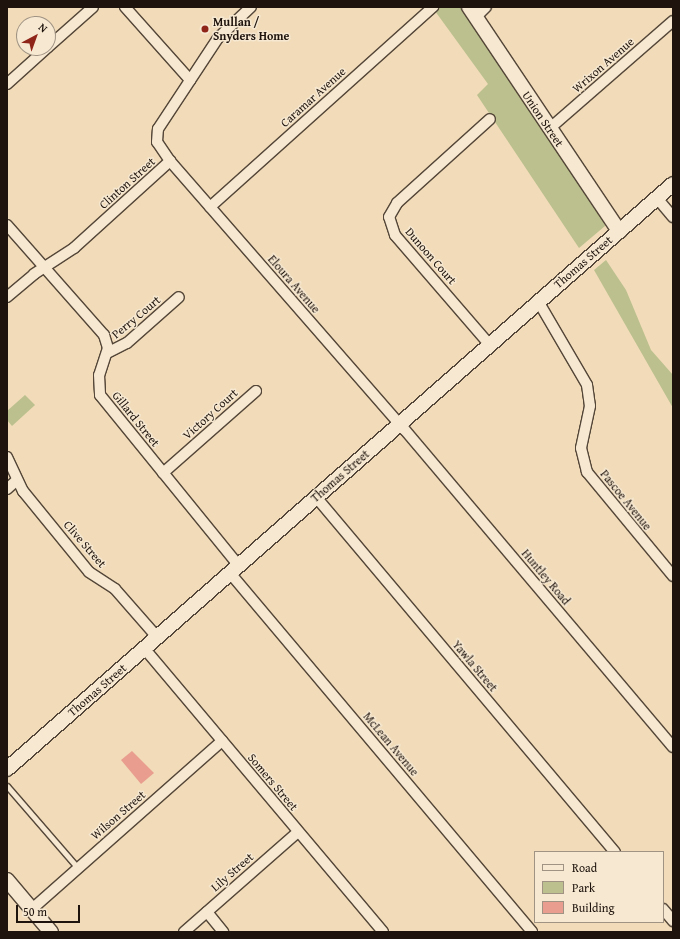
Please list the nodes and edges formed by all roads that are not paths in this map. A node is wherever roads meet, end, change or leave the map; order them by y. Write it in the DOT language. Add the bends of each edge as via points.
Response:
graph roads {
  1 [pos="93,7"];
  2 [pos="125,7"];
  3 [pos="251,7"];
  4 [pos="433,7"];
  5 [pos="486,7"];
  6 [pos="472,10"];
  7 [pos="673,21"];
  8 [pos="56,41"];
  9 [pos="39,56"];
  10 [pos="190,80"];
  11 [pos="7,84"];
  12 [pos="490,119"];
  13 [pos="549,129"];
  14 [pos="170,161"];
  15 [pos="673,184"];
  16 [pos="657,198"];
  17 [pos="210,207"];
  18 [pos="673,217"];
  19 [pos="7,226"];
  20 [pos="619,231"];
  21 [pos="44,268"];
  22 [pos="7,297"];
  23 [pos="179,297"];
  24 [pos="538,301"];
  25 [pos="490,344"];
  26 [pos="107,353"];
  27 [pos="256,391"];
  28 [pos="399,424"];
  29 [pos="7,457"];
  30 [pos="163,473"];
  31 [pos="17,480"];
  32 [pos="7,488"];
  33 [pos="316,497"];
  34 [pos="234,569"];
  35 [pos="673,576"];
  36 [pos="158,637"];
  37 [pos="144,648"];
  38 [pos="222,741"];
  39 [pos="673,747"];
  40 [pos="7,770"];
  41 [pos="7,786"];
  42 [pos="298,832"];
  43 [pos="614,851"];
  44 [pos="78,868"];
  45 [pos="7,880"];
  46 [pos="32,909"];
  47 [pos="664,910"];
  48 [pos="207,912"];
  49 [pos="673,921"];
  50 [pos="51,932"];
  51 [pos="184,932"];
  52 [pos="223,932"];
  53 [pos="383,932"];
  54 [pos="532,932"];
  1 -- 8 [label="street"];
  2 -- 10 [label="street"];
  3 -- 10 [label="street, Clinton Street" via="218,38"];
  4 -- 17 [label="street, Caramar Avenue"];
  5 -- 6 [label="street"];
  6 -- 13 [label="street, Union Street"];
  7 -- 13 [label="street, Wrixon Avenue"];
  9 -- 11 [label="street"];
  10 -- 14 [label="street, Clinton Street" via="157,134 159,146"];
  12 -- 25 [label="street, Dunoon Court" via="397,203 390,217 395,235"];
  13 -- 20 [label="street, Union Street"];
  14 -- 17 [label="street, Eloura Avenue"];
  14 -- 21 [label="street, Clinton Street" via="74,248"];
  15 -- 16 [label="street, Thomas Street"];
  16 -- 18 [label="street"];
  16 -- 20 [label="street, Thomas Street"];
  17 -- 28 [label="street, Eloura Avenue"];
  19 -- 21 [label="street"];
  20 -- 24 [label="street, Thomas Street"];
  21 -- 22 [label="street, Clinton Street"];
  21 -- 26 [label="street" via="100,330 107,341"];
  23 -- 26 [label="street, Perry Court" via="127,343"];
  24 -- 25 [label="street, Thomas Street"];
  24 -- 35 [label="street, Pascoe Avenue" via="587,385 590,406 581,448 587,472"];
  25 -- 28 [label="street, Thomas Street"];
  26 -- 30 [label="street, Gillard Street" via="99,375 100,395"];
  27 -- 30 [label="street, Victory Court"];
  28 -- 33 [label="street, Thomas Street"];
  28 -- 39 [label="street, Huntley Road"];
  29 -- 31 [label="street, Clive Street"];
  30 -- 34 [label="street, Gillard Street"];
  31 -- 32 [label="street"];
  31 -- 36 [label="street, Clive Street" via="89,572 116,589"];
  33 -- 34 [label="street, Thomas Street"];
  33 -- 43 [label="street, Yawla Street"];
  34 -- 36 [label="street, Thomas Street"];
  34 -- 54 [label="street, McLean Avenue"];
  36 -- 37 [label="street, Thomas Street"];
  37 -- 38 [label="street, Somers Street"];
  37 -- 40 [label="street, Thomas Street"];
  38 -- 42 [label="street, Somers Street"];
  38 -- 44 [label="street, Wilson Street"];
  41 -- 44 [label="lane"];
  42 -- 48 [label="street, Lily Street"];
  42 -- 53 [label="street, Somers Street"];
  44 -- 46 [label="street, Wilson Street"];
  45 -- 46 [label="street"];
  46 -- 50 [label="street"];
  47 -- 49 [label="street"];
  48 -- 51 [label="street, Lily Street"];
  48 -- 52 [label="street"];
}
